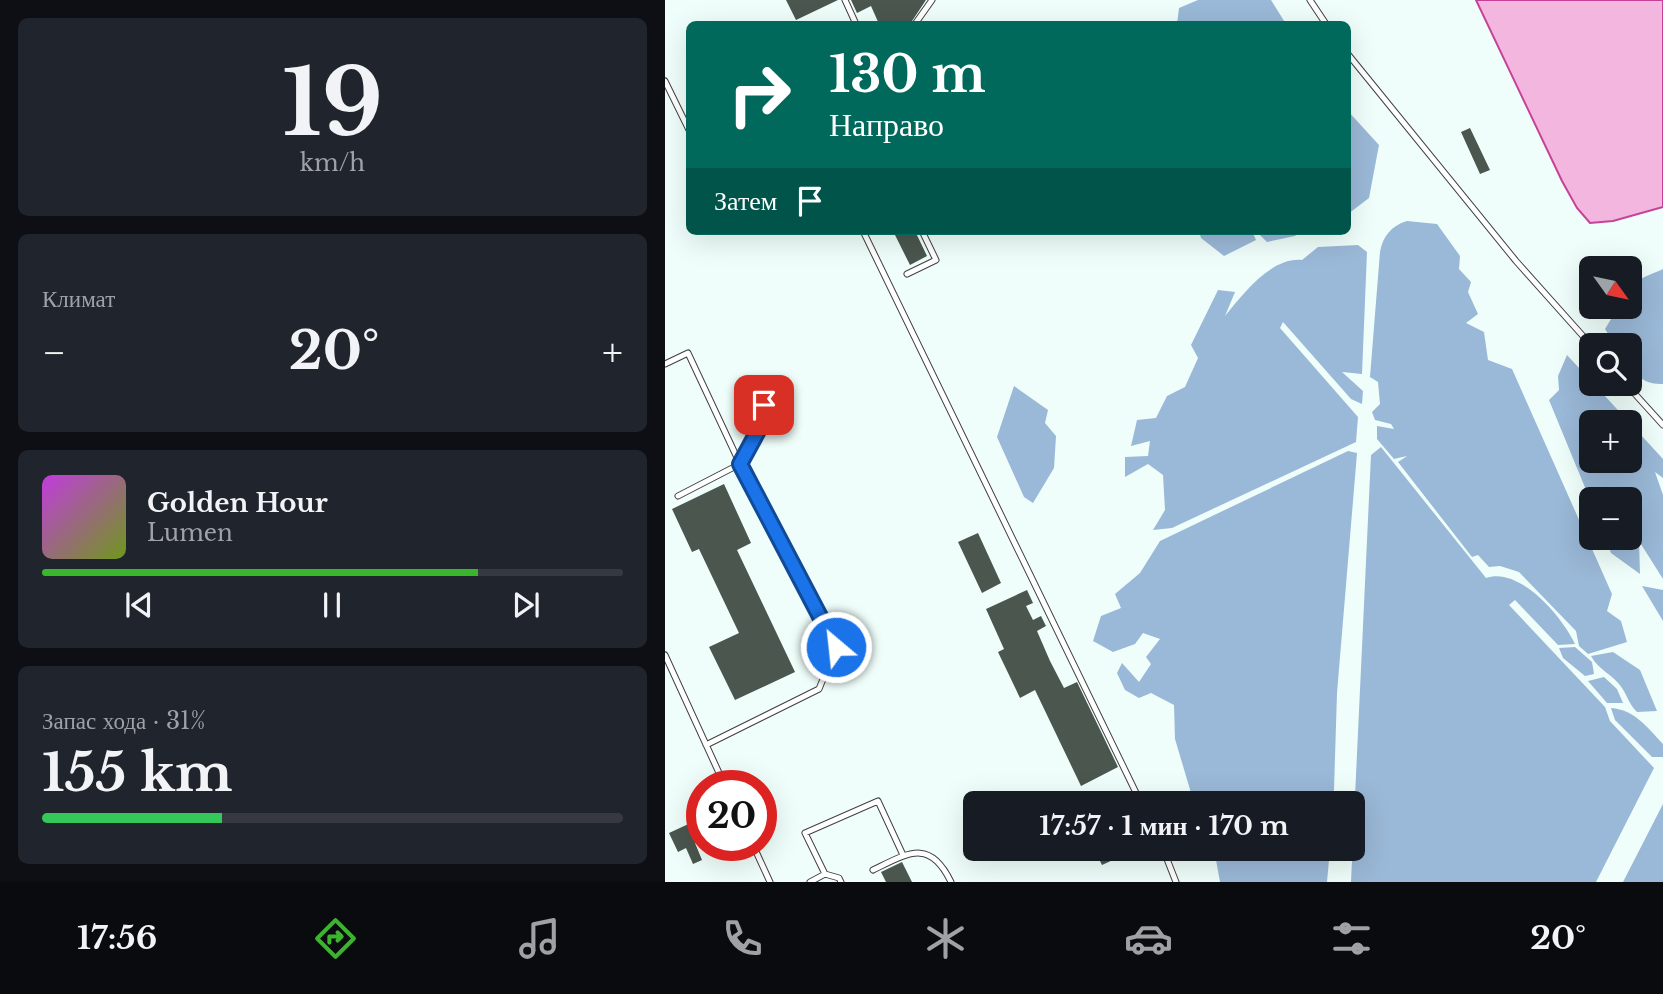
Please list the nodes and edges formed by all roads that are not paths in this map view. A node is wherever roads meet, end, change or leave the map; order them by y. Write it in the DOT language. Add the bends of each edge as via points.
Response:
graph roads {
  1 [pos="845,0"];
  2 [pos="932,0"];
  3 [pos="1311,0"];
  4 [pos="855,21"];
  5 [pos="917,21"];
  6 [pos="1324,21"];
  7 [pos="1351,58"];
  8 [pos="665,81"];
  9 [pos="686,124"];
  10 [pos="865,235"];
  11 [pos="924,235"];
  12 [pos="907,274"];
  13 [pos="1580,333"];
  14 [pos="665,364"];
  15 [pos="753,381"];
  16 [pos="1637,396"];
  17 [pos="1663,425"];
  18 [pos="740,464"];
  19 [pos="678,496"];
  20 [pos="665,655"];
  21 [pos="706,745"];
  22 [pos="718,770"];
  23 [pos="1135,791"];
  24 [pos="903,855"];
  25 [pos="760,861"];
  26 [pos="1168,861"];
  27 [pos="873,870"];
  28 [pos="825,874"];
  29 [pos="770,882"];
  30 [pos="810,882"];
  31 [pos="841,882"];
  32 [pos="951,882"];
  33 [pos="1176,882"];
  1 -- 4 [label="lane"];
  2 -- 5 [label="lane"];
  3 -- 6 [label="lane"];
  7 -- 13 [label="lane"];
  8 -- 9 [label="lane"];
  10 -- 23 [label="lane"];
  11 -- 12 [label="lane" via="936,260"];
  14 -- 18 [label="lane" via="688,353"];
  15 -- 18 [label="lane" via="765,418"];
  16 -- 17 [label="lane"];
  18 -- 19 [label="lane"];
  18 -- 21 [label="lane" via="836,647 819,689"];
  20 -- 21 [label="lane"];
  21 -- 22 [label="lane"];
  24 -- 27 [label="lane"];
  24 -- 28 [label="lane" via="879,801 805,833"];
  24 -- 32 [label="lane" via="925,853 937,859"];
  25 -- 29 [label="lane"];
  26 -- 33 [label="lane"];
  28 -- 30 [label="lane"];
  28 -- 31 [label="lane"];
}
